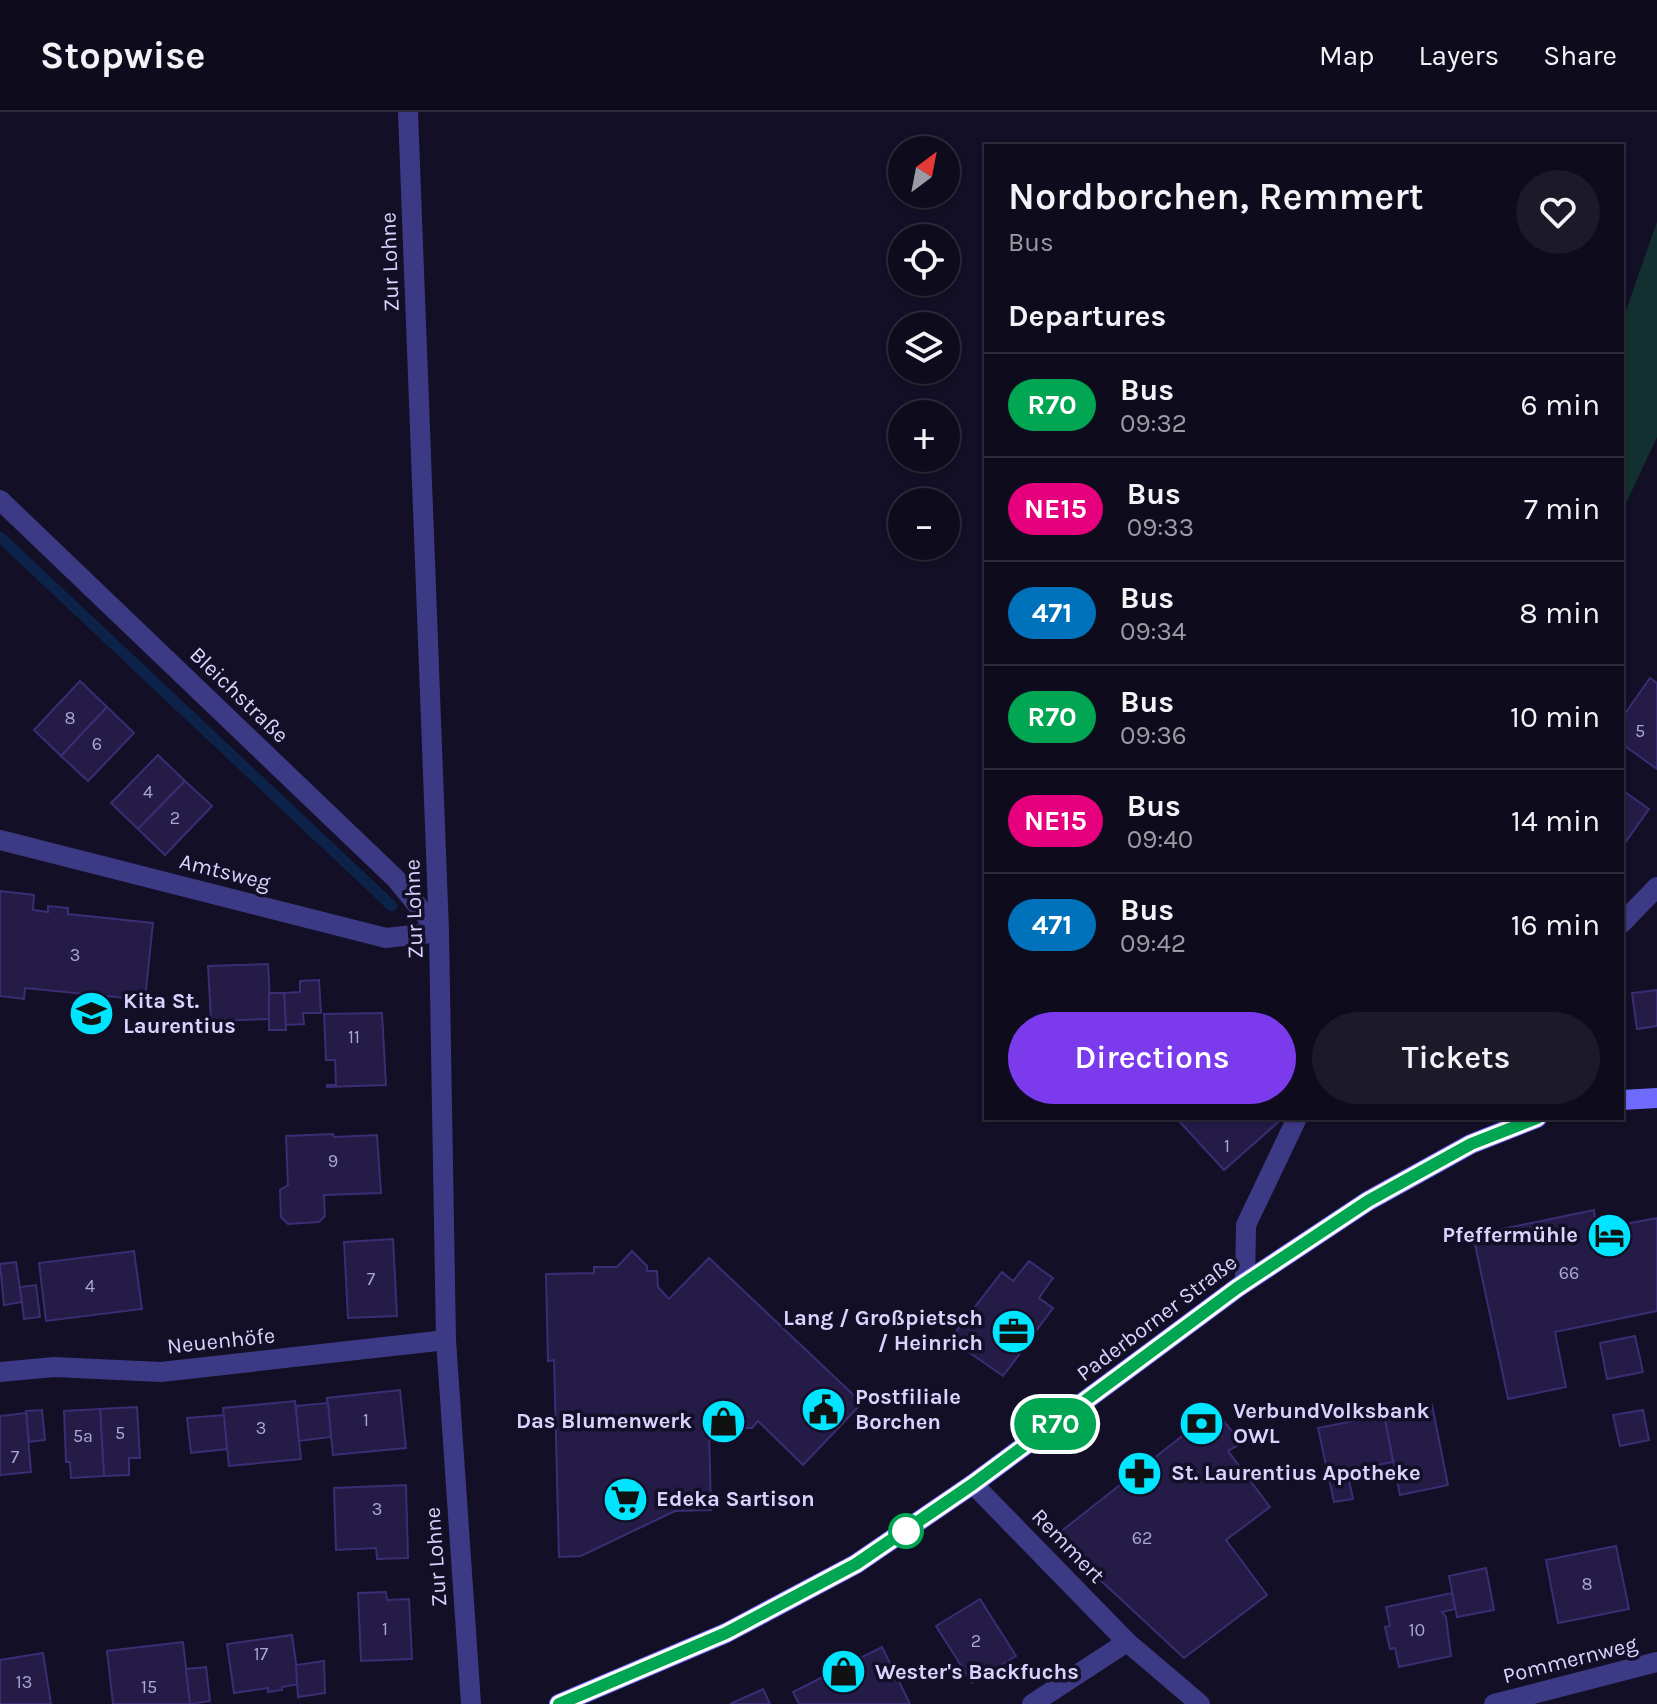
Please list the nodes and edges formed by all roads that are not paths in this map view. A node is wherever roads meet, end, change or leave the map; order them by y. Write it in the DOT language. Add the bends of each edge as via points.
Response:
graph roads {
  1 [pos="408,112"];
  2 [pos="0,500"];
  3 [pos="0,840"];
  4 [pos="1657,887"];
  5 [pos="1624,921"];
  6 [pos="439,932"];
  7 [pos="1657,1098"];
  8 [pos="1624,1100"];
  9 [pos="1296,1120"];
  10 [pos="1531,1120"];
  11 [pos="1245,1282"];
  12 [pos="446,1340"];
  13 [pos="0,1372"];
  14 [pos="973,1484"];
  15 [pos="1127,1642"];
  16 [pos="1657,1662"];
  17 [pos="471,1704"];
  18 [pos="559,1704"];
  19 [pos="1032,1704"];
  20 [pos="1200,1704"];
  21 [pos="1494,1704"];
  1 -- 6 [label="street, Zur Lohne"];
  2 -- 6 [label="street, Bleichstraße" via="396,879"];
  3 -- 6 [label="street, Amtsweg" via="386,938"];
  4 -- 5 [label="street"];
  6 -- 12 [label="street, Zur Lohne"];
  7 -- 8 [label="main road"];
  9 -- 11 [label="street" via="1246,1225"];
  10 -- 11 [label="main road, Paderborner Straße" via="1471,1144 1368,1201"];
  11 -- 14 [label="main road, Paderborner Straße"];
  12 -- 13 [label="street, Neuenhöfe" via="161,1372 54,1367"];
  12 -- 17 [label="street, Zur Lohne"];
  14 -- 15 [label="street, Remmert"];
  14 -- 18 [label="main road, Paderborner Straße" via="874,1553 726,1633"];
  15 -- 19 [label="street"];
  15 -- 20 [label="street, Remmert"];
  16 -- 21 [label="street, Pommernweg"];
}
